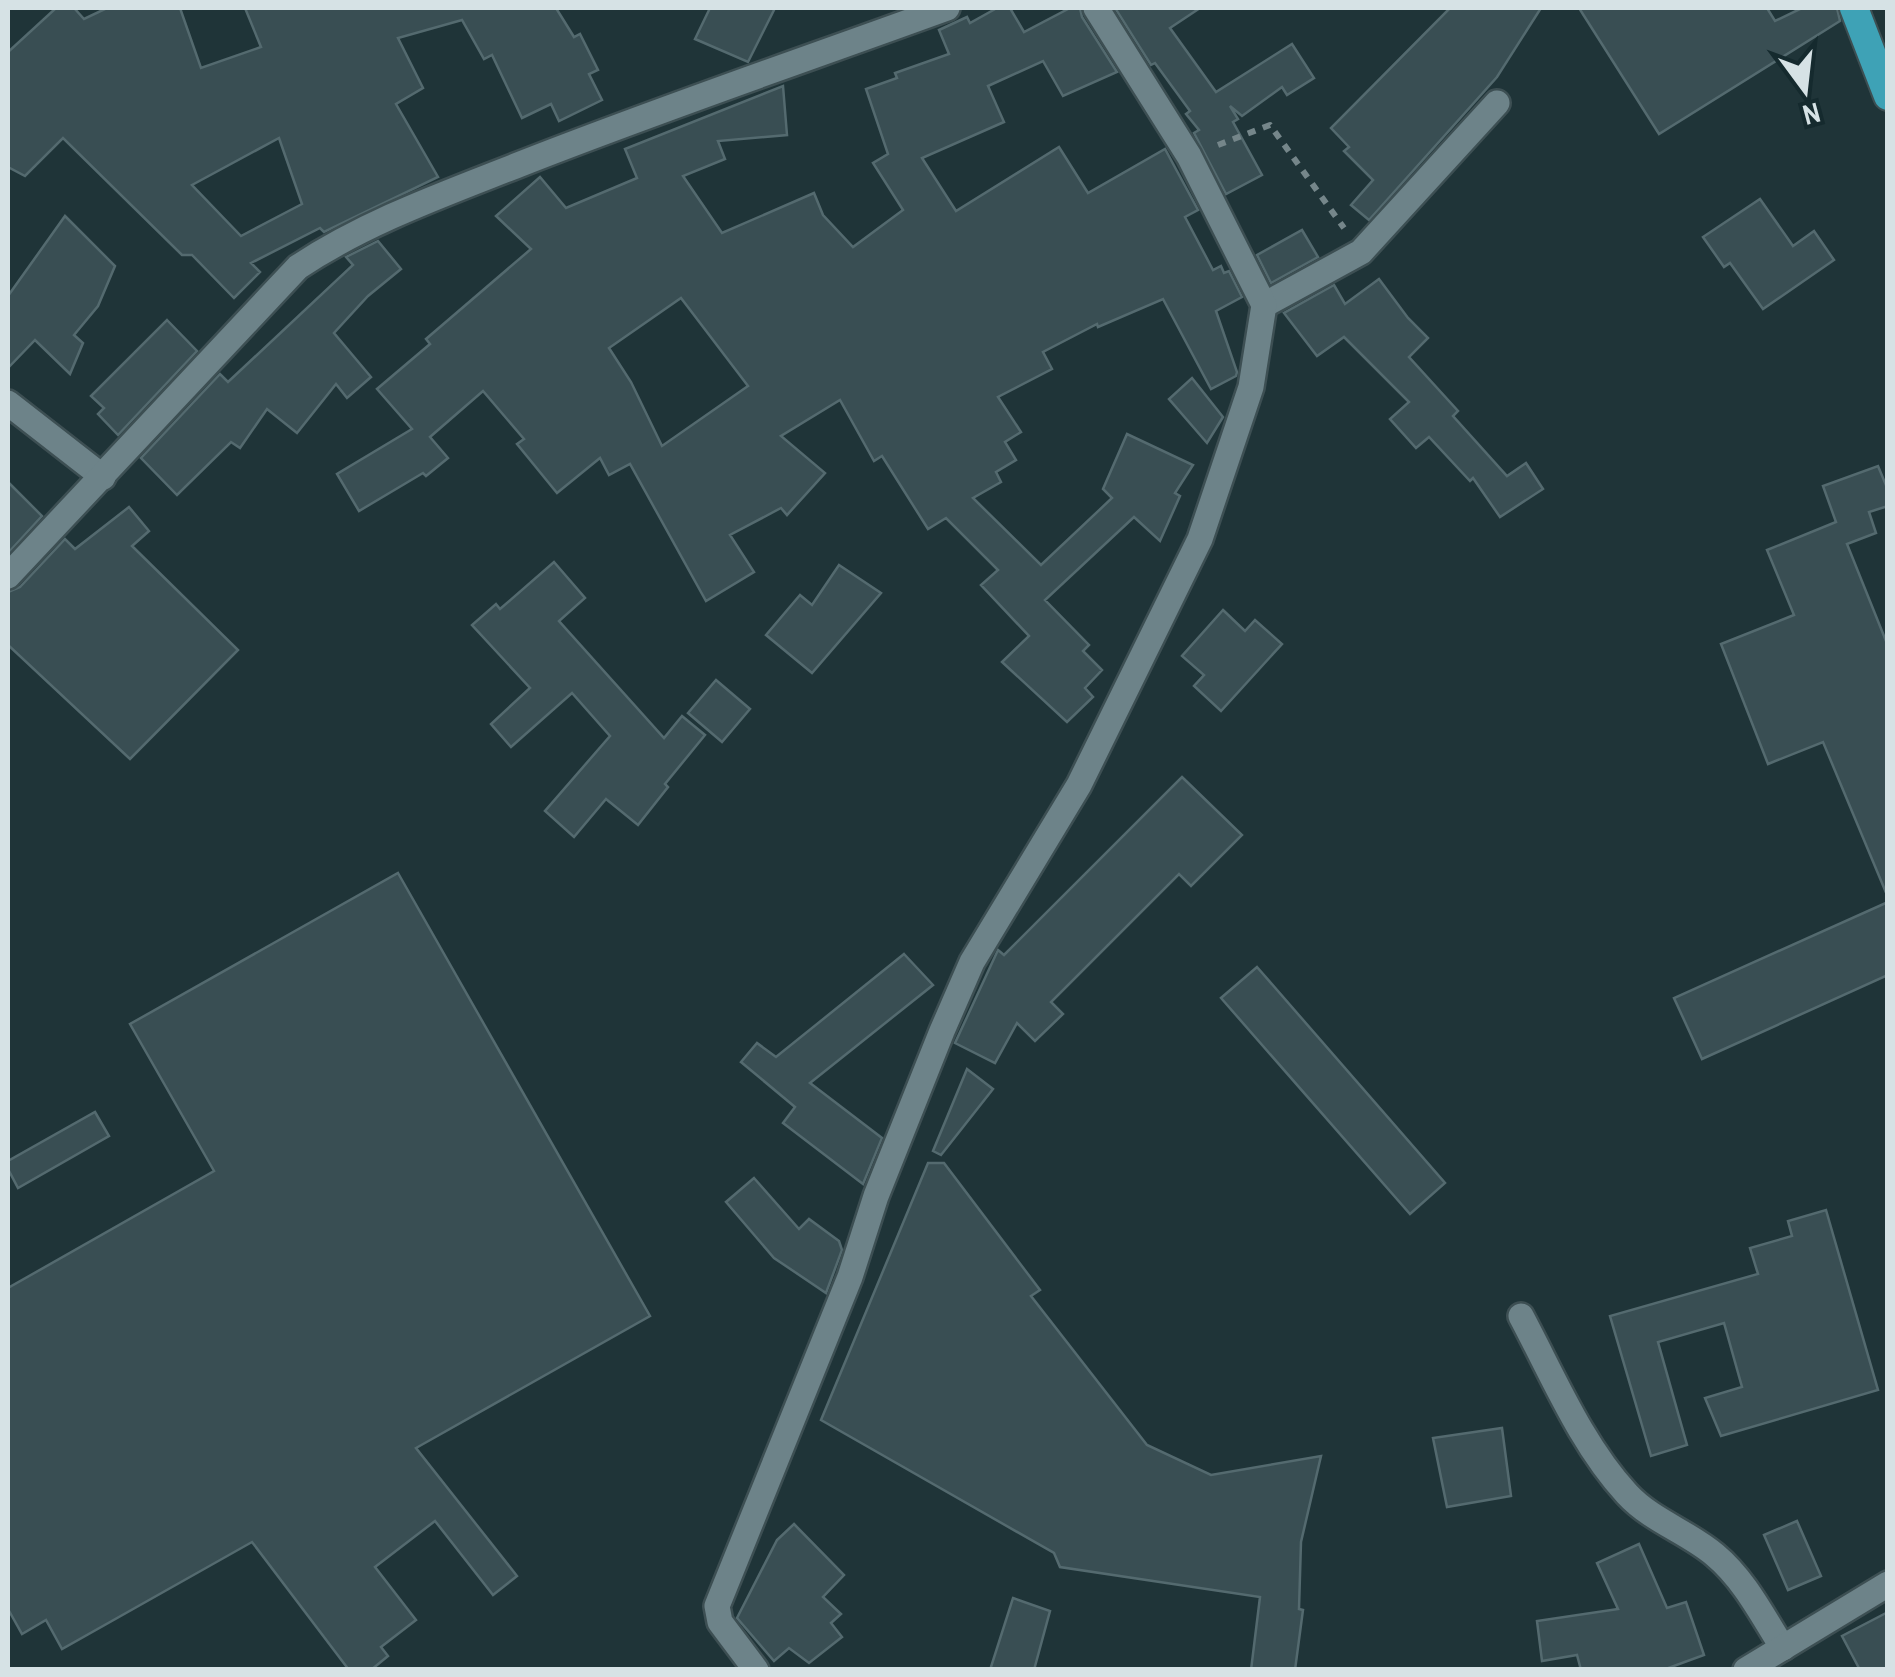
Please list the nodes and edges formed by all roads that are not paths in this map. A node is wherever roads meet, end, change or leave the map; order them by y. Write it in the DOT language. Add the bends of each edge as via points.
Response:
graph roads {
  1 [pos="948,8"];
  2 [pos="1096,8"];
  3 [pos="1854,8"];
  4 [pos="1888,96"];
  5 [pos="1496,103"];
  6 [pos="1264,306"];
  7 [pos="8,403"];
  8 [pos="103,477"];
  9 [pos="8,576"];
  10 [pos="1521,1316"];
  11 [pos="1888,1584"];
  12 [pos="1783,1648"];
  13 [pos="756,1670"];
  14 [pos="1746,1670"];
  1 -- 8 [label="street" via="627,122 333,244 298,268"];
  2 -- 6 [label="street" via="1189,156"];
  3 -- 4 [label="highway"];
  5 -- 6 [label="street" via="1361,252"];
  6 -- 13 [label="street" via="1251,387 1200,539 1079,786 972,962 717,1606 720,1622"];
  7 -- 8 [label="street"];
  8 -- 9 [label="street"];
  10 -- 12 [label="street" via="1601,1465 1630,1498 1714,1554"];
  11 -- 12 [label="street"];
  12 -- 14 [label="street"];
}
